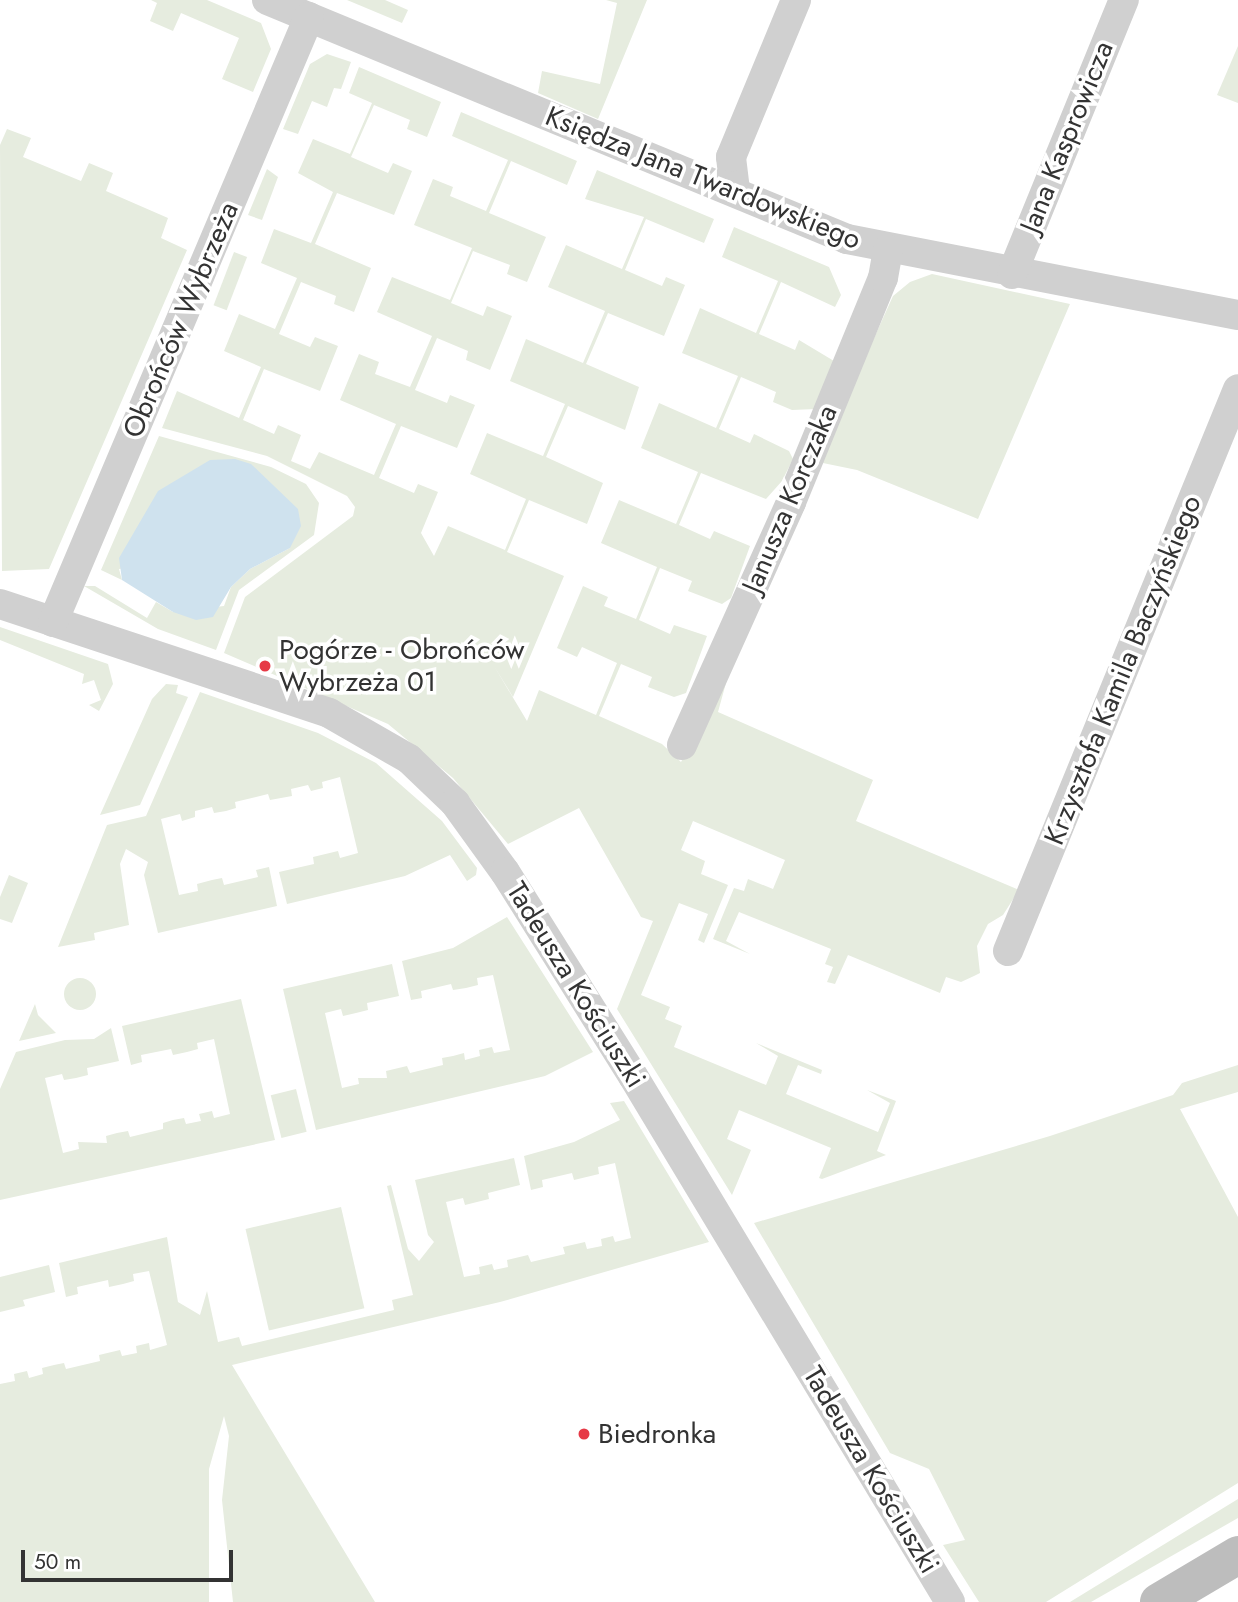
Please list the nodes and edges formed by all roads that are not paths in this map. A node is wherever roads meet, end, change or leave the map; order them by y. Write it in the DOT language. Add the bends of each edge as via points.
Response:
graph roads {
  1 [pos="267,0"];
  2 [pos="796,0"];
  3 [pos="1124,0"];
  4 [pos="309,18"];
  5 [pos="735,190"];
  6 [pos="888,249"];
  7 [pos="1012,274"];
  8 [pos="1238,315"];
  9 [pos="1238,389"];
  10 [pos="0,604"];
  11 [pos="53,622"];
  12 [pos="682,745"];
  13 [pos="1008,951"];
  14 [pos="1238,1555"];
  15 [pos="950,1602"];
  16 [pos="1159,1602"];
  1 -- 4 [label="street, Księdza Jana Twardowskiego"];
  2 -- 5 [label="street" via="730,157"];
  3 -- 7 [label="street, Jana Kasprowicza"];
  4 -- 5 [label="street, Księdza Jana Twardowskiego"];
  4 -- 11 [label="street, Obrońców Wybrzeża"];
  5 -- 6 [label="street, Księdza Jana Twardowskiego" via="848,239"];
  6 -- 7 [label="street, Księdza Jana Twardowskiego"];
  6 -- 12 [label="street, Janusza Korczaka" via="883,278 791,502"];
  7 -- 8 [label="street, Księdza Jana Twardowskiego"];
  9 -- 13 [label="street, Krzysztofa Kamila Baczyńskiego"];
  10 -- 11 [label="street, Tadeusza Kościuszki"];
  11 -- 15 [label="street, Tadeusza Kościuszki" via="329,713 409,759 455,803 505,872 633,1076"];
  14 -- 16 [label="main road"];
}
